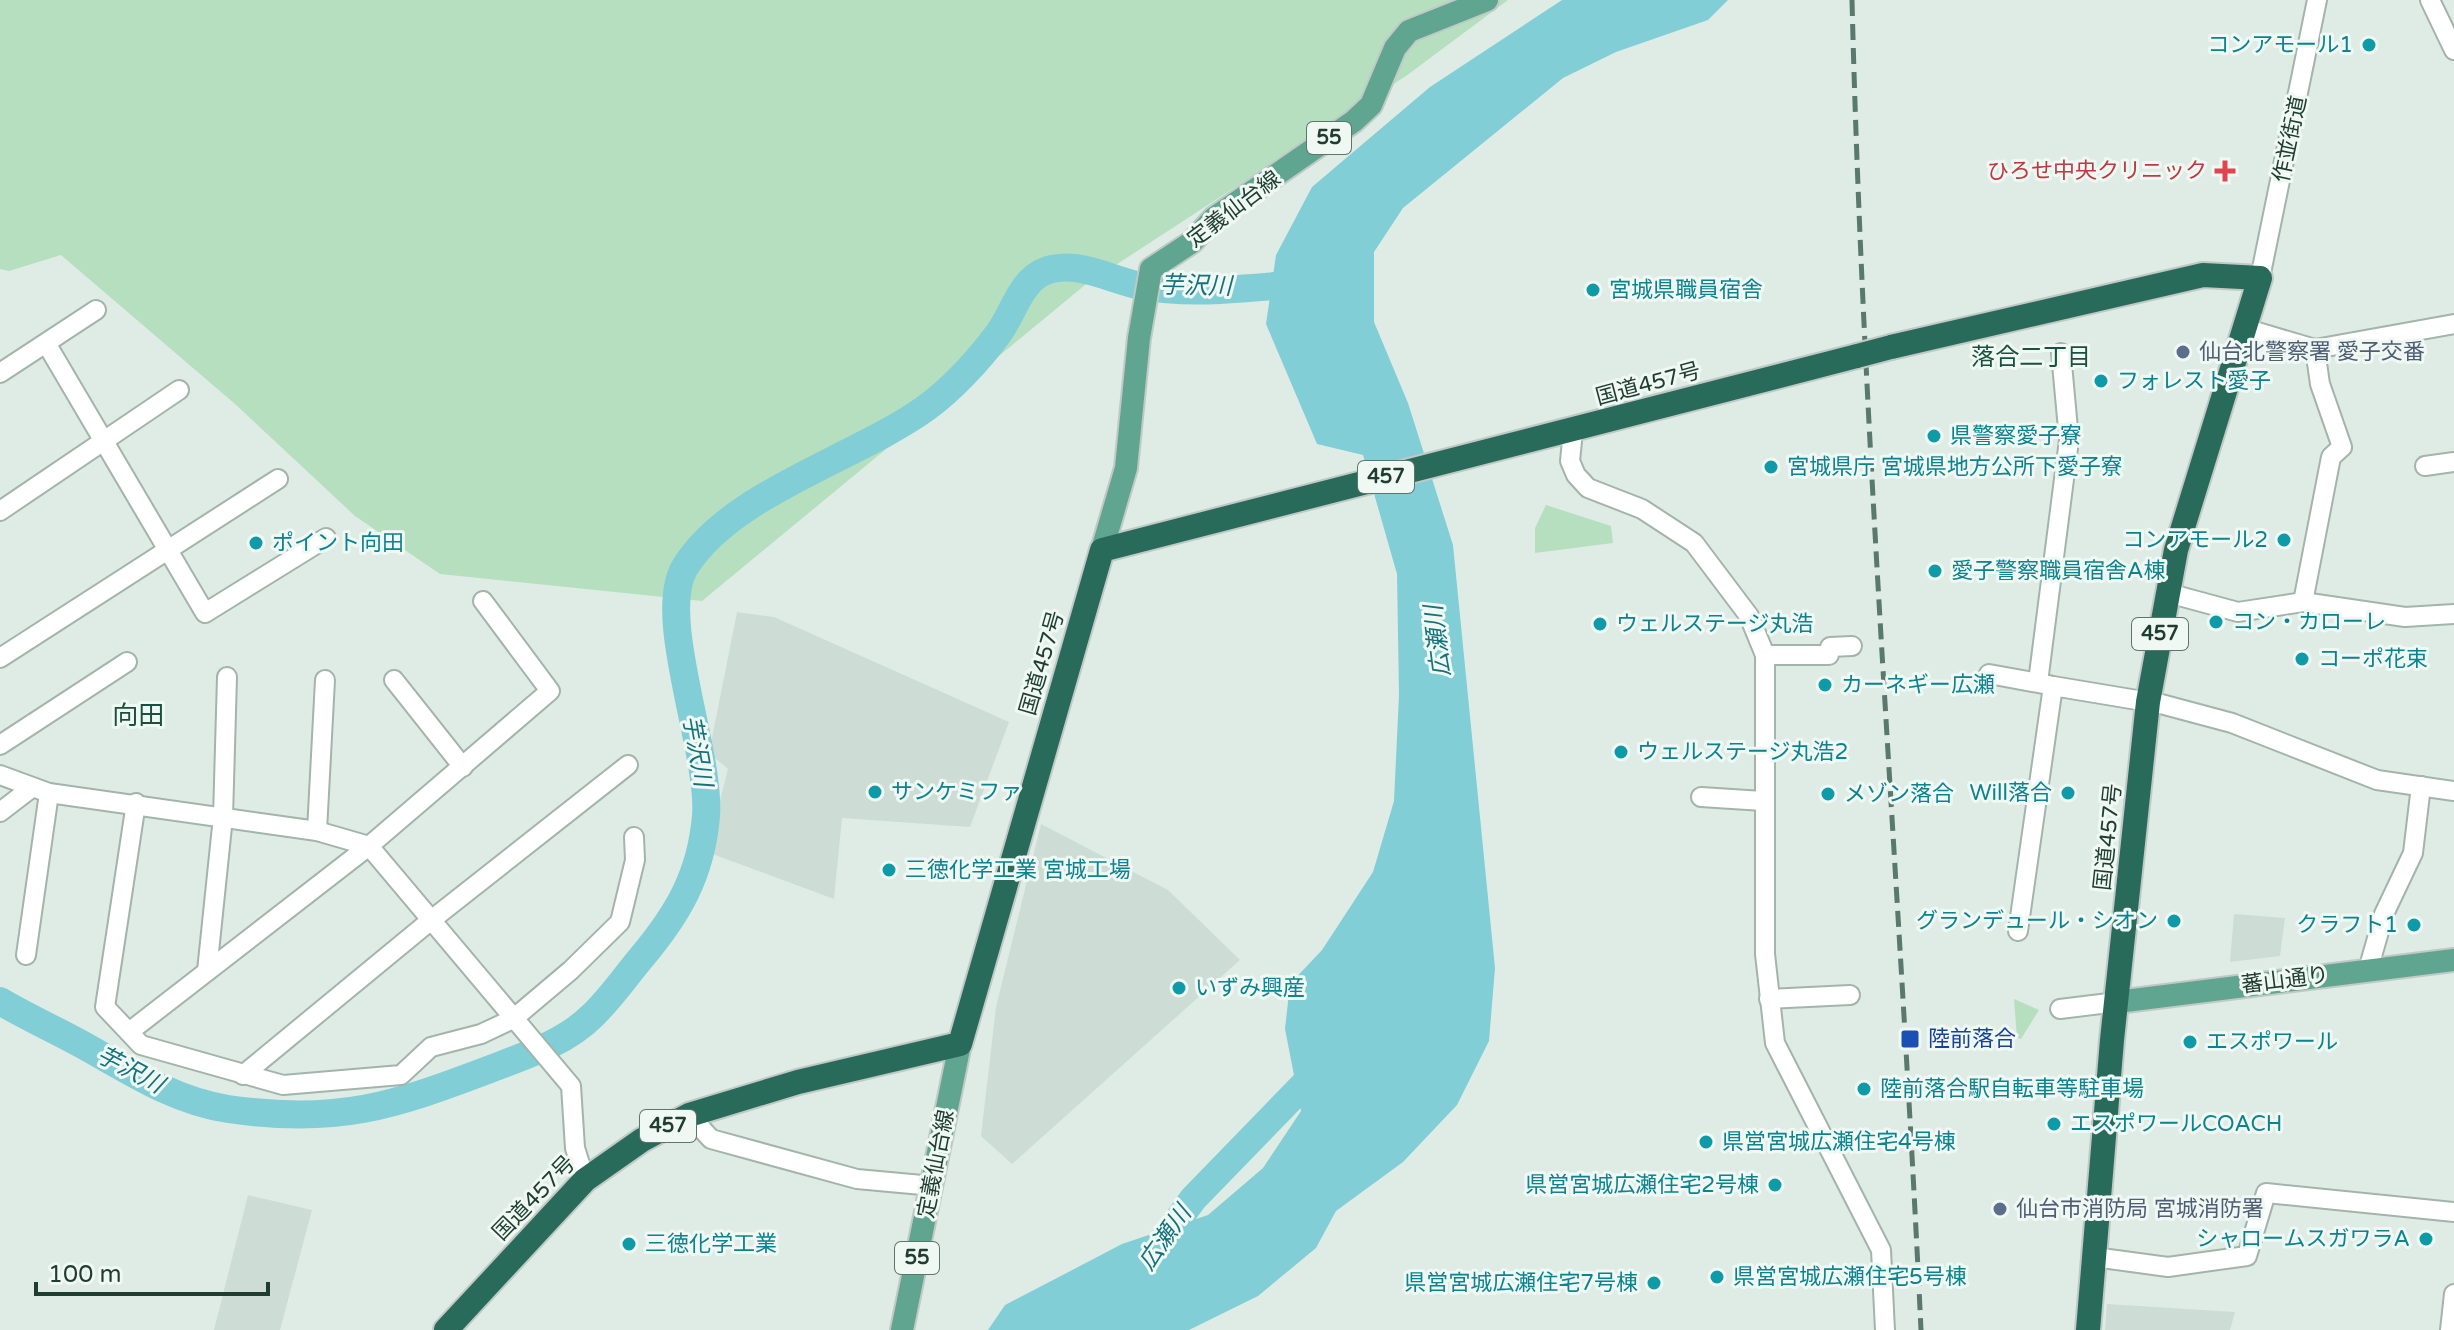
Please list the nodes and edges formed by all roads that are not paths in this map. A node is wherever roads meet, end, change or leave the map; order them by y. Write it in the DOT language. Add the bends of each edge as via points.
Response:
graph roads {
  1 [pos="1487,0"];
  2 [pos="2317,0"];
  3 [pos="2430,0"];
  4 [pos="2454,50"];
  5 [pos="2260,278"];
  6 [pos="96,310"];
  7 [pos="2454,324"];
  8 [pos="2244,328"];
  9 [pos="46,343"];
  10 [pos="2315,349"];
  11 [pos="2061,353"];
  12 [pos="0,373"];
  13 [pos="179,390"];
  14 [pos="1573,431"];
  15 [pos="106,439"];
  16 [pos="2454,462"];
  17 [pos="2425,466"];
  18 [pos="278,479"];
  19 [pos="0,511"];
  20 [pos="326,538"];
  21 [pos="1102,550"];
  22 [pos="168,551"];
  23 [pos="2168,593"];
  24 [pos="483,601"];
  25 [pos="2303,602"];
  26 [pos="2454,614"];
  27 [pos="1852,646"];
  28 [pos="1765,655"];
  29 [pos="0,658"];
  30 [pos="127,662"];
  31 [pos="1989,674"];
  32 [pos="227,677"];
  33 [pos="325,680"];
  34 [pos="394,680"];
  35 [pos="2046,684"];
  36 [pos="2148,702"];
  37 [pos="0,745"];
  38 [pos="628,765"];
  39 [pos="463,767"];
  40 [pos="0,775"];
  41 [pos="2421,786"];
  42 [pos="30,789"];
  43 [pos="2454,791"];
  44 [pos="49,793"];
  45 [pos="1701,797"];
  46 [pos="1763,801"];
  47 [pos="136,803"];
  48 [pos="0,812"];
  49 [pos="223,817"];
  50 [pos="317,831"];
  51 [pos="634,837"];
  52 [pos="369,846"];
  53 [pos="430,921"];
  54 [pos="2018,931"];
  55 [pos="26,955"];
  56 [pos="2454,960"];
  57 [pos="2368,970"];
  58 [pos="207,971"];
  59 [pos="1850,995"];
  60 [pos="1769,999"];
  61 [pos="2117,1002"];
  62 [pos="2060,1009"];
  63 [pos="517,1021"];
  64 [pos="129,1032"];
  65 [pos="960,1044"];
  66 [pos="243,1075"];
  67 [pos="689,1115"];
  68 [pos="585,1180"];
  69 [pos="933,1186"];
  70 [pos="2454,1212"];
  71 [pos="2094,1257"];
  72 [pos="2454,1294"];
  73 [pos="446,1330"];
  74 [pos="902,1330"];
  75 [pos="1885,1330"];
  76 [pos="2088,1330"];
  77 [pos="2450,1330"];
  1 -- 21 [label="main road, 定義仙台線 / 55" via="1409,31 1395,48 1371,105 1354,121 1214,218 1192,242 1151,269 1126,468"];
  2 -- 5 [label="street, 作並街道"];
  3 -- 4 [label="street"];
  5 -- 8 [label="highway, 国道457号 / 457"];
  5 -- 14 [label="highway, 国道457号 / 457, bridge" via="2203,275 1891,347"];
  6 -- 9 [label="street"];
  7 -- 10 [label="street"];
  8 -- 10 [label="street"];
  8 -- 23 [label="highway, 国道457号 / 457" via="2176,550"];
  9 -- 12 [label="street"];
  9 -- 15 [label="street"];
  10 -- 25 [label="street" via="2320,384 2342,447 2331,457"];
  11 -- 35 [label="street" via="2069,440"];
  13 -- 15 [label="street"];
  14 -- 21 [label="highway, 国道457号 / 457"];
  14 -- 28 [label="street" via="1570,461 1576,475 1588,488 1669,526 1722,568"];
  15 -- 19 [label="street"];
  15 -- 22 [label="street"];
  16 -- 17 [label="street"];
  18 -- 22 [label="street"];
  20 -- 22 [label="street" via="205,613"];
  21 -- 65 [label="highway, 国道457号"];
  22 -- 29 [label="street"];
  23 -- 25 [label="street" via="2238,612"];
  23 -- 36 [label="highway, 国道457号 / 457"];
  24 -- 39 [label="street" via="550,691"];
  25 -- 26 [label="street" via="2405,617"];
  27 -- 28 [label="street" via="1830,647 1829,655"];
  28 -- 46 [label="street"];
  30 -- 37 [label="street"];
  31 -- 35 [label="street"];
  32 -- 49 [label="street"];
  33 -- 50 [label="street"];
  34 -- 39 [label="street"];
  35 -- 36 [label="street"];
  35 -- 54 [label="street"];
  36 -- 41 [label="street" via="2232,723 2377,780"];
  36 -- 61 [label="highway, 国道457号 / 457"];
  38 -- 53 [label="street"];
  39 -- 52 [label="street"];
  40 -- 42 [label="street"];
  41 -- 43 [label="street"];
  41 -- 57 [label="street" via="2413,853 2384,914"];
  42 -- 44 [label="street"];
  42 -- 48 [label="street"];
  44 -- 47 [label="street"];
  44 -- 55 [label="street"];
  45 -- 46 [label="street"];
  46 -- 60 [label="street"];
  47 -- 49 [label="street"];
  47 -- 64 [label="street" via="105,1007"];
  49 -- 50 [label="street"];
  49 -- 58 [label="street"];
  50 -- 52 [label="street"];
  51 -- 63 [label="street" via="635,860 620,922"];
  52 -- 53 [label="street"];
  52 -- 58 [label="street"];
  53 -- 63 [label="street"];
  53 -- 66 [label="street"];
  56 -- 57 [label="main road, 蕃山通り"];
  57 -- 61 [label="main road, 蕃山通り"];
  58 -- 64 [label="street"];
  59 -- 60 [label="street"];
  60 -- 75 [label="street" via="1775,1043 1881,1250"];
  61 -- 62 [label="street"];
  61 -- 71 [label="highway, 国道457号 / 457"];
  63 -- 66 [label="street" via="431,1047 401,1075 283,1085"];
  63 -- 68 [label="street" via="571,1086 575,1148"];
  64 -- 66 [label="street" via="149,1049"];
  65 -- 67 [label="highway, 国道457号 / 457" via="809,1079"];
  65 -- 69 [label="main road, 定義仙台線 / 55"];
  67 -- 68 [label="highway, 国道457号 / 457"];
  67 -- 69 [label="street" via="711,1139 857,1179"];
  68 -- 73 [label="highway, 国道457号 / 457"];
  69 -- 74 [label="main road, 定義仙台線 / 55"];
  70 -- 71 [label="street" via="2266,1193 2247,1256 2168,1267"];
  71 -- 76 [label="highway, 国道457号 / 457"];
  72 -- 77 [label="street"];
}
